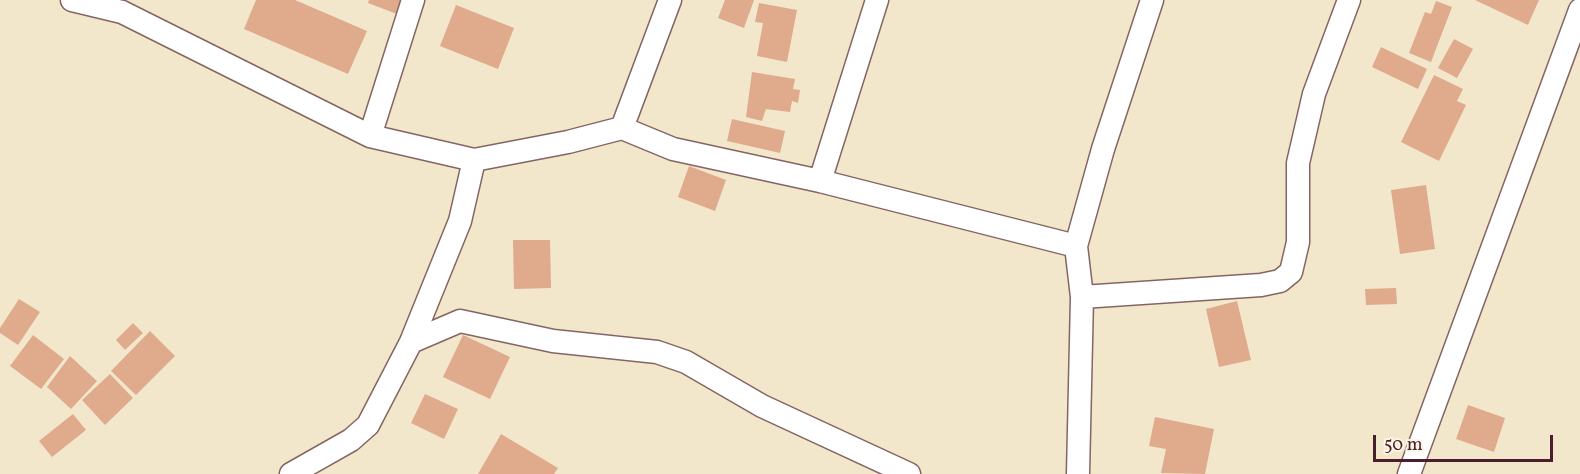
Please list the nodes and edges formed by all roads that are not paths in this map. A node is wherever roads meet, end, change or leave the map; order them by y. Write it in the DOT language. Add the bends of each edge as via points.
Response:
graph roads {
  1 [pos="72,0"];
  2 [pos="413,0"];
  3 [pos="670,0"];
  4 [pos="877,0"];
  5 [pos="1152,0"];
  6 [pos="1349,0"];
  7 [pos="124,6"];
  8 [pos="1580,10"];
  9 [pos="622,128"];
  10 [pos="370,136"];
  11 [pos="474,160"];
  12 [pos="820,181"];
  13 [pos="1076,246"];
  14 [pos="1082,297"];
  15 [pos="411,342"];
  16 [pos="291,474"];
  17 [pos="909,474"];
  18 [pos="1078,474"];
  19 [pos="1409,474"];
  1 -- 7 [label="street"];
  2 -- 10 [label="street"];
  3 -- 9 [label="street"];
  4 -- 12 [label="street"];
  5 -- 13 [label="street"];
  6 -- 14 [label="street" via="1314,94 1298,163 1298,242 1291,272 1280,281 1261,285"];
  7 -- 10 [label="street"];
  8 -- 19 [label="street"];
  9 -- 11 [label="street"];
  9 -- 12 [label="street" via="673,149"];
  10 -- 11 [label="street"];
  11 -- 15 [label="street" via="460,221"];
  12 -- 13 [label="street"];
  13 -- 14 [label="street"];
  14 -- 18 [label="street"];
  15 -- 16 [label="street" via="368,425 351,440"];
  15 -- 17 [label="street" via="460,321 553,341 657,352 686,362 762,406"];
}
